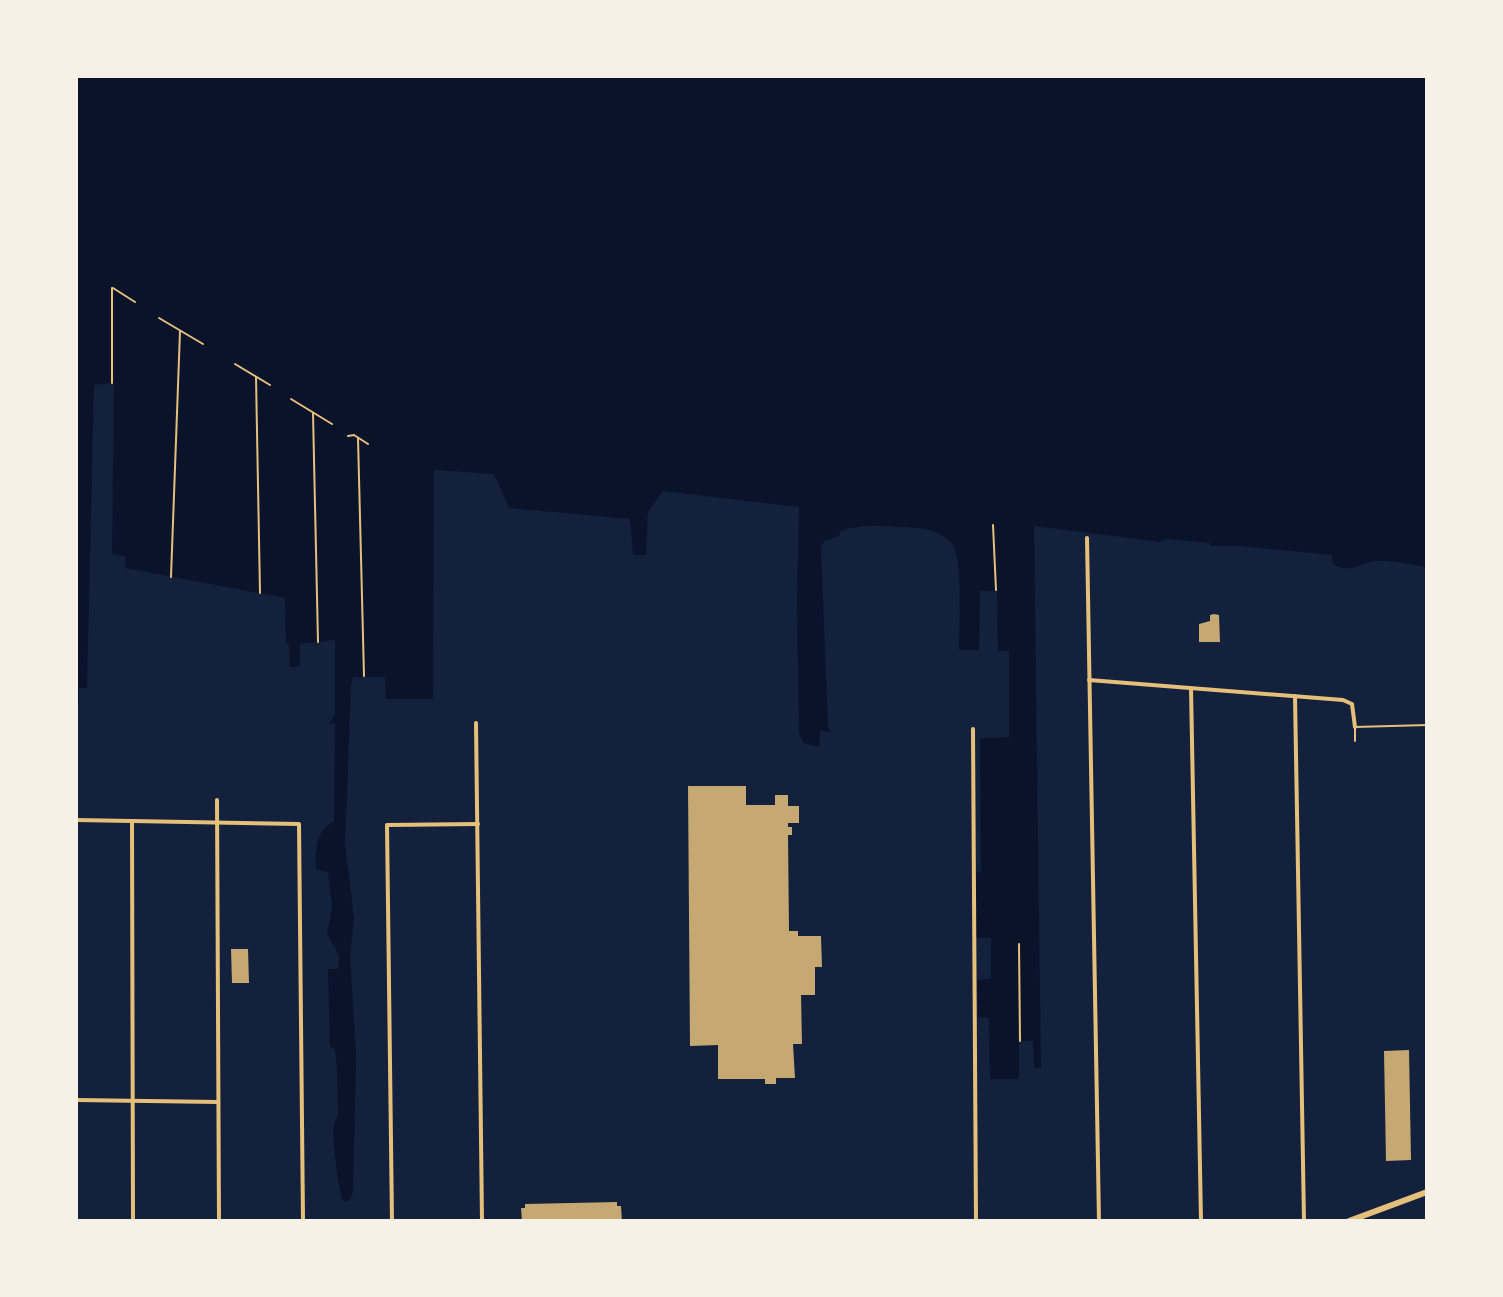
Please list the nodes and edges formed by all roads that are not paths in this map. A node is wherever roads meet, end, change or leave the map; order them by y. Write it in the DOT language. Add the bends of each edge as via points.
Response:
graph roads {
  1 [pos="1087,538"];
  2 [pos="1089,680"];
  3 [pos="1191,688"];
  4 [pos="1295,696"];
  5 [pos="476,723"];
  6 [pos="1427,725"];
  7 [pos="1355,727"];
  8 [pos="973,729"];
  9 [pos="1355,741"];
  10 [pos="217,800"];
  11 [pos="76,820"];
  12 [pos="132,822"];
  13 [pos="217,822"];
  14 [pos="478,824"];
  15 [pos="76,1100"];
  16 [pos="133,1101"];
  17 [pos="218,1102"];
  18 [pos="1427,1192"];
  19 [pos="1354,1220"];
  20 [pos="133,1221"];
  21 [pos="219,1221"];
  22 [pos="303,1221"];
  23 [pos="392,1221"];
  24 [pos="482,1221"];
  25 [pos="976,1221"];
  26 [pos="1099,1221"];
  27 [pos="1201,1221"];
  28 [pos="1304,1221"];
  1 -- 2 [label="street"];
  2 -- 3 [label="street"];
  2 -- 26 [label="street"];
  3 -- 4 [label="street"];
  3 -- 27 [label="street"];
  4 -- 7 [label="street" via="1348,701"];
  4 -- 28 [label="street"];
  5 -- 14 [label="street"];
  6 -- 7 [label="lane"];
  7 -- 9 [label="lane"];
  8 -- 25 [label="street"];
  10 -- 13 [label="street"];
  11 -- 12 [label="street"];
  12 -- 13 [label="street"];
  12 -- 16 [label="street"];
  13 -- 17 [label="street"];
  13 -- 22 [label="street" via="299,824"];
  14 -- 23 [label="street" via="387,825"];
  14 -- 24 [label="street"];
  15 -- 16 [label="street"];
  16 -- 17 [label="street"];
  16 -- 20 [label="street"];
  17 -- 21 [label="street"];
  18 -- 19 [label="main road"];
}
